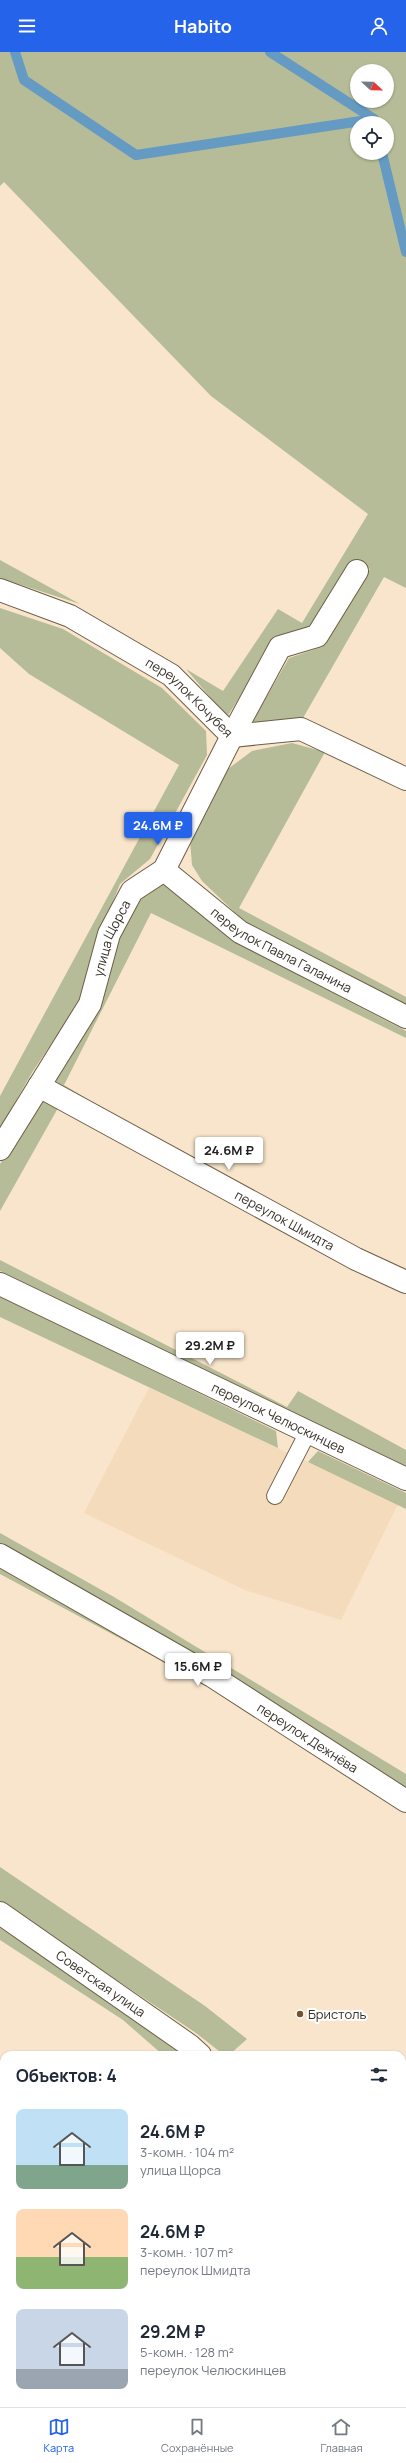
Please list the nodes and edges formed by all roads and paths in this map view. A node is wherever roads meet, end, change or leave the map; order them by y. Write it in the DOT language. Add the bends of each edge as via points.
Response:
graph roads {
  1 [pos="357,571"];
  2 [pos="0,590"];
  3 [pos="232,736"];
  4 [pos="406,779"];
  5 [pos="164,870"];
  6 [pos="406,1017"];
  7 [pos="39,1086"];
  8 [pos="0,1149"];
  9 [pos="406,1282"];
  10 [pos="0,1284"];
  11 [pos="308,1432"];
  12 [pos="406,1479"];
  13 [pos="275,1496"];
  14 [pos="0,1555"];
  15 [pos="406,1801"];
  16 [pos="0,1913"];
  17 [pos="196,2051"];
  1 -- 3 [label="street, улица Щорса" via="317,636 280,648"];
  2 -- 3 [label="street, переулок Кочубея" via="70,616 172,675"];
  3 -- 4 [label="street, переулок Кочубея" via="301,729"];
  3 -- 5 [label="street, улица Щорса"];
  5 -- 6 [label="street, переулок Павла Галанина" via="240,932"];
  5 -- 7 [label="street, улица Щорса" via="132,891 110,934 90,1004"];
  7 -- 8 [label="street, улица Щорса"];
  7 -- 9 [label="street, переулок Шмидта" via="356,1259"];
  10 -- 11 [label="street, переулок Челюскинцев"];
  11 -- 12 [label="street, переулок Челюскинцев"];
  11 -- 13 [label="lane"];
  14 -- 15 [label="street, переулок Дежнёва" via="212,1676"];
  16 -- 17 [label="street, Советская улица"];
}
